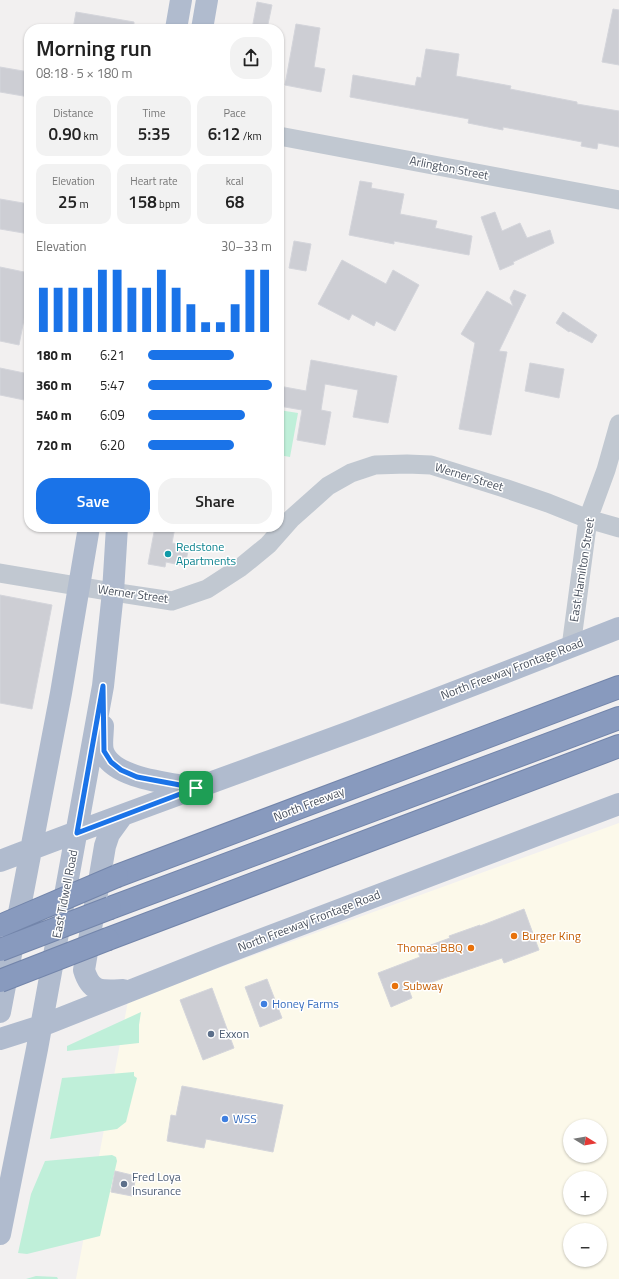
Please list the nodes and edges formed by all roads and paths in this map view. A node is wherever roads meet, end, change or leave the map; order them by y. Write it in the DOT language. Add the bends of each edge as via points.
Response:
graph roads {
  1 [pos="181,0"];
  2 [pos="207,0"];
  3 [pos="177,24"];
  4 [pos="203,24"];
  5 [pos="284,137"];
  6 [pos="619,200"];
  7 [pos="619,424"];
  8 [pos="588,519"];
  9 [pos="284,527"];
  10 [pos="619,528"];
  11 [pos="88,532"];
  12 [pos="117,532"];
  13 [pos="280,532"];
  14 [pos="0,573"];
  15 [pos="80,587"];
  16 [pos="113,592"];
  17 [pos="619,628"];
  18 [pos="570,647"];
  19 [pos="619,679"];
  20 [pos="103,686"];
  21 [pos="619,687"];
  22 [pos="539,717"];
  23 [pos="619,718"];
  24 [pos="618,746"];
  25 [pos="196,788"];
  26 [pos="619,804"];
  27 [pos="122,816"];
  28 [pos="77,833"];
  29 [pos="31,848"];
  30 [pos="0,861"];
  31 [pos="0,926"];
  32 [pos="0,950"];
  33 [pos="0,981"];
  34 [pos="131,989"];
  35 [pos="0,1012"];
  36 [pos="41,1026"];
  37 [pos="0,1039"];
  38 [pos="1,1223"];
  1 -- 3 [label="main road"];
  2 -- 4 [label="main road"];
  5 -- 6 [label="street, Arlington Street"];
  7 -- 8 [label="street, East Hamilton Street"];
  8 -- 9 [label="street, Werner Street" via="519,493 430,465 407,464 374,465 351,473 328,486"];
  8 -- 10 [label="street, Werner Street"];
  8 -- 18 [label="street, East Hamilton Street"];
  11 -- 15 [label="main road"];
  12 -- 16 [label="main road, East Tidwell Road"];
  13 -- 16 [label="street, Werner Street" via="241,567 207,589 172,601"];
  14 -- 15 [label="street, Werner Street"];
  15 -- 16 [label="street, Werner Street"];
  15 -- 29 [label="main road"];
  16 -- 20 [label="main road, East Tidwell Road"];
  17 -- 18 [label="main road, North Freeway Frontage Road"];
  18 -- 25 [label="main road, North Freeway Frontage Road"];
  19 -- 22 [label="highway"];
  20 -- 25 [label="main road" via="104,751 111,762 137,777"];
  20 -- 28 [label="main road, East Tidwell Road"];
  21 -- 22 [label="highway, North Freeway"];
  22 -- 31 [label="highway, North Freeway, bridge" via="117,876"];
  23 -- 32 [label="highway, bridge"];
  24 -- 33 [label="highway, bridge"];
  25 -- 27 [label="main road, North Freeway Frontage Road"];
  26 -- 34 [label="main road, North Freeway Frontage Road"];
  27 -- 28 [label="main road, North Freeway Frontage Road"];
  27 -- 34 [label="main road" via="109,834 105,846 84,970 87,981 95,989"];
  28 -- 29 [label="main road, North Freeway Frontage Road"];
  28 -- 36 [label="main road, East Tidwell Road"];
  29 -- 30 [label="main road, North Freeway Frontage Road"];
  29 -- 35 [label="main road"];
  34 -- 36 [label="main road, North Freeway Frontage Road"];
  36 -- 37 [label="main road, North Freeway Frontage Road"];
  36 -- 38 [label="main road, East Tidwell Road"];
}
